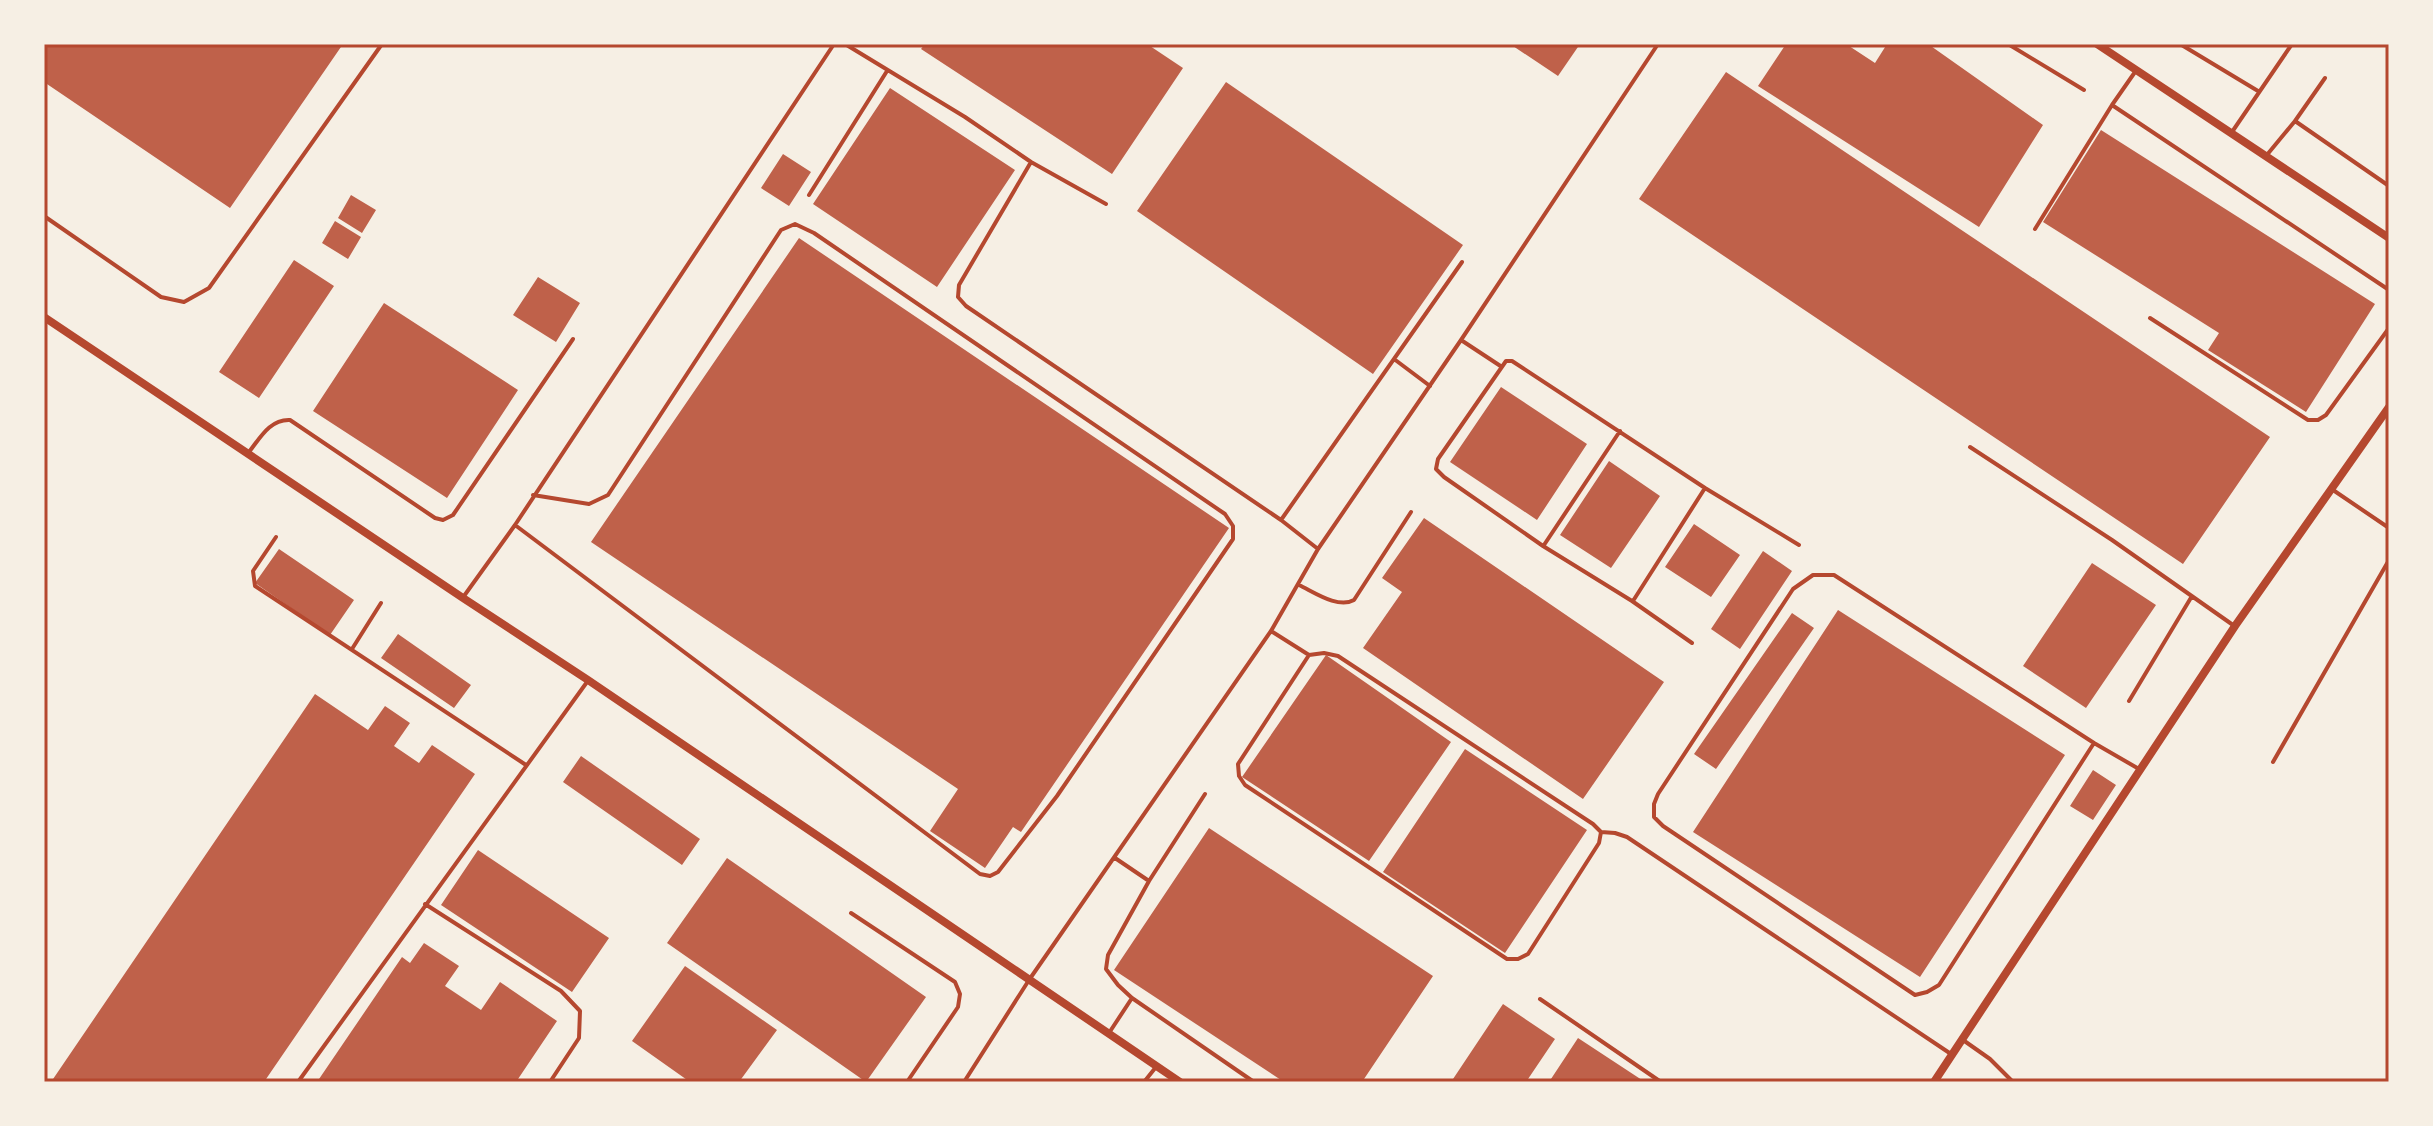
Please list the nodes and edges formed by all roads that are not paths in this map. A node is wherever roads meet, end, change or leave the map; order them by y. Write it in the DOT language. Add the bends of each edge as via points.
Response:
graph roads {
  1 [pos="382,44"];
  2 [pos="834,44"];
  3 [pos="845,44"];
  4 [pos="1658,44"];
  5 [pos="2008,44"];
  6 [pos="2097,44"];
  7 [pos="2180,44"];
  8 [pos="2292,44"];
  9 [pos="2136,70"];
  10 [pos="887,71"];
  11 [pos="2325,78"];
  12 [pos="2084,90"];
  13 [pos="2258,91"];
  14 [pos="2112,105"];
  15 [pos="2295,121"];
  16 [pos="2232,132"];
  17 [pos="2266,156"];
  18 [pos="1031,162"];
  19 [pos="2389,186"];
  20 [pos="809,195"];
  21 [pos="1106,204"];
  22 [pos="44,216"];
  23 [pos="2035,229"];
  24 [pos="2389,238"];
  25 [pos="1462,262"];
  26 [pos="2389,290"];
  27 [pos="44,317"];
  28 [pos="2150,318"];
  29 [pos="2389,328"];
  30 [pos="573,339"];
  31 [pos="1461,340"];
  32 [pos="1394,359"];
  33 [pos="1502,367"];
  34 [pos="1430,386"];
  35 [pos="2389,407"];
  36 [pos="1620,431"];
  37 [pos="1970,447"];
  38 [pos="247,454"];
  39 [pos="1705,488"];
  40 [pos="2331,489"];
  41 [pos="533,495"];
  42 [pos="1411,512"];
  43 [pos="1281,520"];
  44 [pos="515,525"];
  45 [pos="2389,528"];
  46 [pos="276,537"];
  47 [pos="1799,545"];
  48 [pos="1543,546"];
  49 [pos="1318,549"];
  50 [pos="2389,560"];
  51 [pos="1299,585"];
  52 [pos="2192,596"];
  53 [pos="463,598"];
  54 [pos="1632,601"];
  55 [pos="381,603"];
  56 [pos="2235,626"];
  57 [pos="1271,631"];
  58 [pos="1692,643"];
  59 [pos="352,649"];
  60 [pos="1309,655"];
  61 [pos="588,680"];
  62 [pos="2129,701"];
  63 [pos="2094,743"];
  64 [pos="2273,762"];
  65 [pos="526,765"];
  66 [pos="2141,769"];
  67 [pos="1205,794"];
  68 [pos="1601,832"];
  69 [pos="1115,857"];
  70 [pos="1149,881"];
  71 [pos="425,904"];
  72 [pos="851,913"];
  73 [pos="1029,980"];
  74 [pos="1132,998"];
  75 [pos="1540,999"];
  76 [pos="1108,1035"];
  77 [pos="1963,1040"];
  78 [pos="1953,1055"];
  79 [pos="1156,1067"];
  80 [pos="298,1082"];
  81 [pos="550,1082"];
  82 [pos="907,1082"];
  83 [pos="964,1082"];
  84 [pos="1144,1082"];
  85 [pos="1180,1082"];
  86 [pos="1254,1082"];
  87 [pos="1661,1082"];
  88 [pos="1934,1082"];
  89 [pos="2012,1082"];
  1 -- 22 [label="lane" via="209,288 184,302 161,297"];
  2 -- 41 [label="lane"];
  3 -- 10 [label="lane"];
  4 -- 31 [label="lane"];
  5 -- 12 [label="lane"];
  6 -- 9 [label="street"];
  7 -- 13 [label="lane"];
  8 -- 13 [label="lane"];
  9 -- 14 [label="lane"];
  9 -- 16 [label="street"];
  10 -- 18 [label="lane"];
  10 -- 20 [label="lane"];
  11 -- 15 [label="lane"];
  13 -- 16 [label="lane"];
  14 -- 23 [label="lane"];
  14 -- 26 [label="lane"];
  15 -- 17 [label="lane"];
  15 -- 19 [label="lane"];
  16 -- 17 [label="street"];
  17 -- 24 [label="street"];
  18 -- 21 [label="lane"];
  18 -- 43 [label="lane" via="959,285 958,297"];
  25 -- 32 [label="lane"];
  27 -- 38 [label="street"];
  28 -- 29 [label="lane" via="2308,420 2326,415"];
  30 -- 38 [label="lane" via="453,515 443,520 290,420 272,425"];
  31 -- 33 [label="lane"];
  31 -- 34 [label="lane"];
  32 -- 34 [label="lane"];
  32 -- 43 [label="lane"];
  33 -- 36 [label="lane" via="1512,361"];
  33 -- 48 [label="lane" via="1436,469"];
  34 -- 49 [label="lane"];
  35 -- 40 [label="street"];
  36 -- 39 [label="lane"];
  36 -- 48 [label="lane"];
  37 -- 52 [label="lane"];
  38 -- 53 [label="street"];
  39 -- 47 [label="lane"];
  39 -- 54 [label="lane"];
  40 -- 45 [label="lane"];
  40 -- 56 [label="street"];
  41 -- 44 [label="lane"];
  41 -- 44 [label="lane" via="589,504 608,495 781,230 795,224 1225,514 1233,539 1057,796 990,876 980,874"];
  42 -- 51 [label="lane" via="1354,600 1341,604"];
  43 -- 49 [label="lane"];
  44 -- 53 [label="lane"];
  46 -- 59 [label="lane" via="253,571 255,586"];
  48 -- 54 [label="lane"];
  49 -- 51 [label="lane"];
  50 -- 64 [label="lane"];
  51 -- 57 [label="lane"];
  52 -- 56 [label="lane"];
  52 -- 62 [label="lane"];
  53 -- 61 [label="street"];
  54 -- 58 [label="lane"];
  55 -- 59 [label="lane"];
  56 -- 66 [label="street"];
  57 -- 60 [label="lane"];
  57 -- 69 [label="lane"];
  59 -- 65 [label="lane"];
  60 -- 68 [label="lane" via="1338,656"];
  60 -- 68 [label="lane" via="1238,764 1239,776 1245,785 1507,959 1528,954"];
  61 -- 65 [label="lane"];
  61 -- 73 [label="street"];
  63 -- 63 [label="lane" via="1939,985 1915,995 1654,817 1658,794 1675,768 1793,589 1813,575 1834,575"];
  63 -- 66 [label="lane"];
  65 -- 71 [label="lane"];
  66 -- 77 [label="street"];
  67 -- 70 [label="lane"];
  68 -- 78 [label="lane" via="1627,837"];
  69 -- 70 [label="lane"];
  69 -- 73 [label="lane"];
  70 -- 74 [label="lane" via="1108,955 1106,969"];
  71 -- 80 [label="lane"];
  71 -- 81 [label="lane" via="561,991 580,1011 579,1038"];
  72 -- 82 [label="lane" via="955,982 960,994 958,1007"];
  73 -- 76 [label="street"];
  73 -- 83 [label="lane"];
  74 -- 76 [label="lane"];
  74 -- 86 [label="lane"];
  75 -- 87 [label="lane"];
  76 -- 79 [label="street"];
  77 -- 78 [label="street"];
  77 -- 89 [label="lane"];
  78 -- 88 [label="street"];
  79 -- 84 [label="lane"];
  79 -- 85 [label="street"];
}
